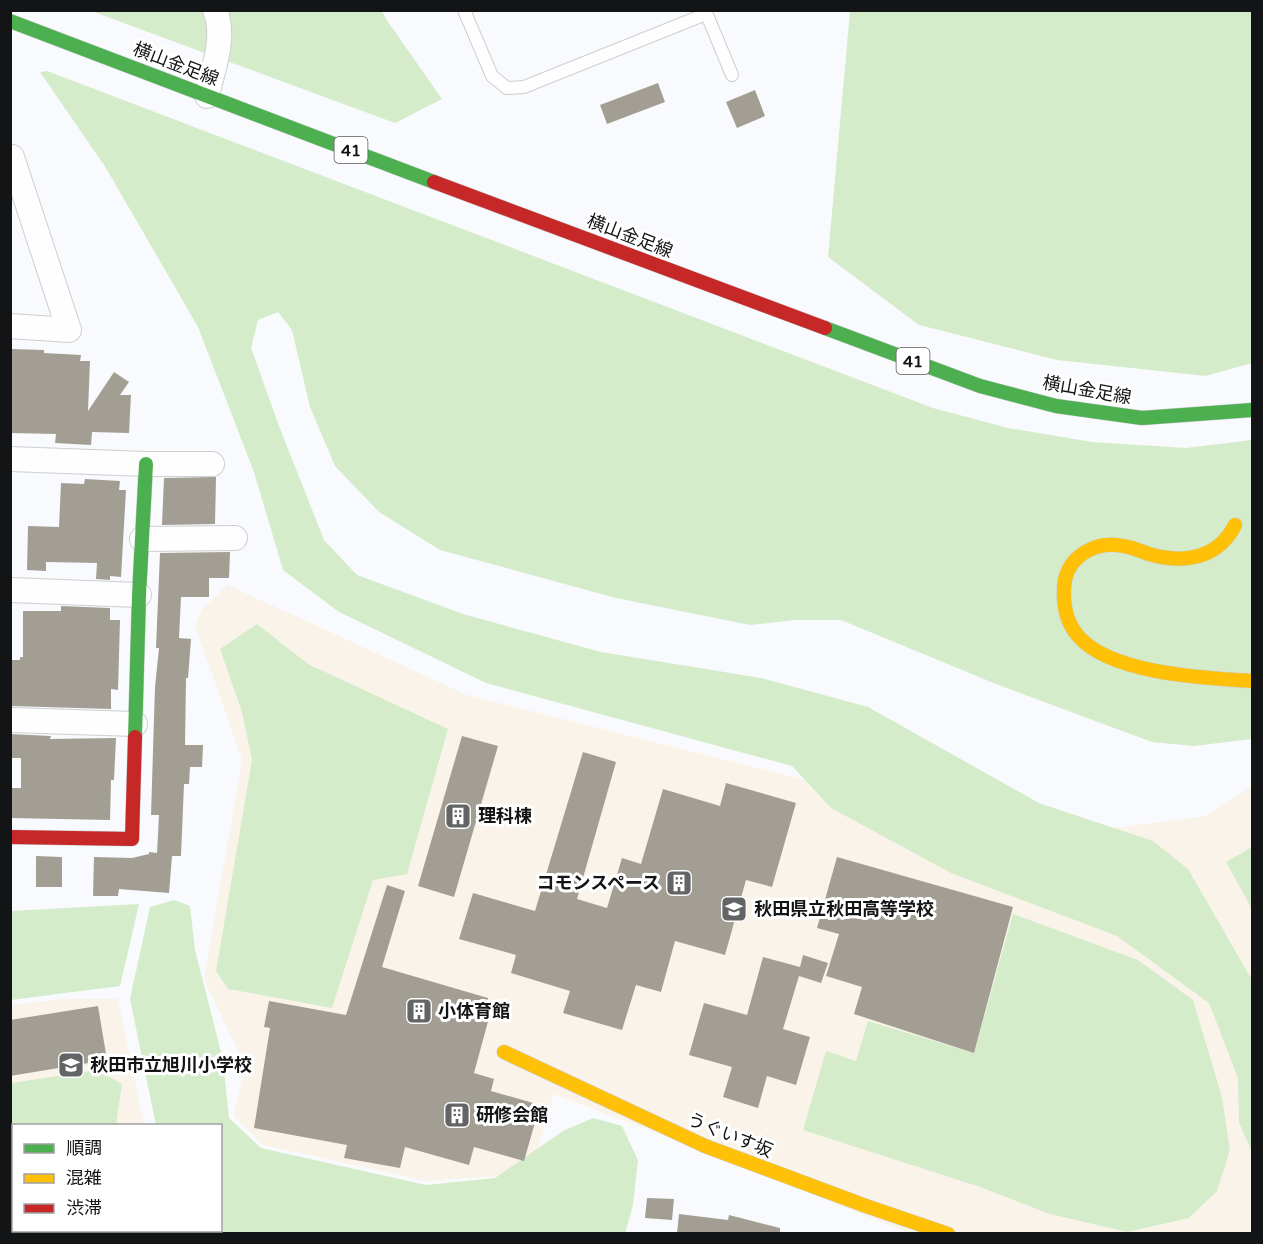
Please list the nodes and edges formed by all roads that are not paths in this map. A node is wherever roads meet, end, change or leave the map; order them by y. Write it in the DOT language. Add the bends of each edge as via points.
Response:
graph roads {
  1 [pos="215,10"];
  2 [pos="464,10"];
  3 [pos="706,12"];
  4 [pos="10,21"];
  5 [pos="732,75"];
  6 [pos="207,96"];
  7 [pos="12,157"];
  8 [pos="10,326"];
  9 [pos="1252,410"];
  10 [pos="10,459"];
  11 [pos="146,464"];
  12 [pos="212,464"];
  13 [pos="1235,525"];
  14 [pos="235,538"];
  15 [pos="142,539"];
  16 [pos="10,590"];
  17 [pos="139,595"];
  18 [pos="1252,681"];
  19 [pos="10,720"];
  20 [pos="135,724"];
  21 [pos="10,837"];
  22 [pos="504,1052"];
  23 [pos="948,1233"];
  1 -- 6 [label="street" via="220,38"];
  2 -- 3 [label="lane" via="492,76 507,88 524,87"];
  3 -- 5 [label="lane"];
  4 -- 6 [label="street, 横山金足線 / 41"];
  6 -- 9 [label="street, 横山金足線 / 41" via="980,386 1056,406 1142,418"];
  7 -- 8 [label="street" via="69,330"];
  10 -- 11 [label="street"];
  11 -- 12 [label="street"];
  11 -- 15 [label="street"];
  13 -- 18 [label="street" via="1225,543 1197,558 1160,557 1115,544 1086,550 1070,565 1062,602 1070,628 1086,645 1105,656 1159,671"];
  14 -- 15 [label="street"];
  15 -- 17 [label="street"];
  16 -- 17 [label="street"];
  17 -- 20 [label="street"];
  19 -- 20 [label="street"];
  20 -- 21 [label="street" via="132,839"];
  22 -- 23 [label="street, うぐいす坂" via="705,1146"];
}
